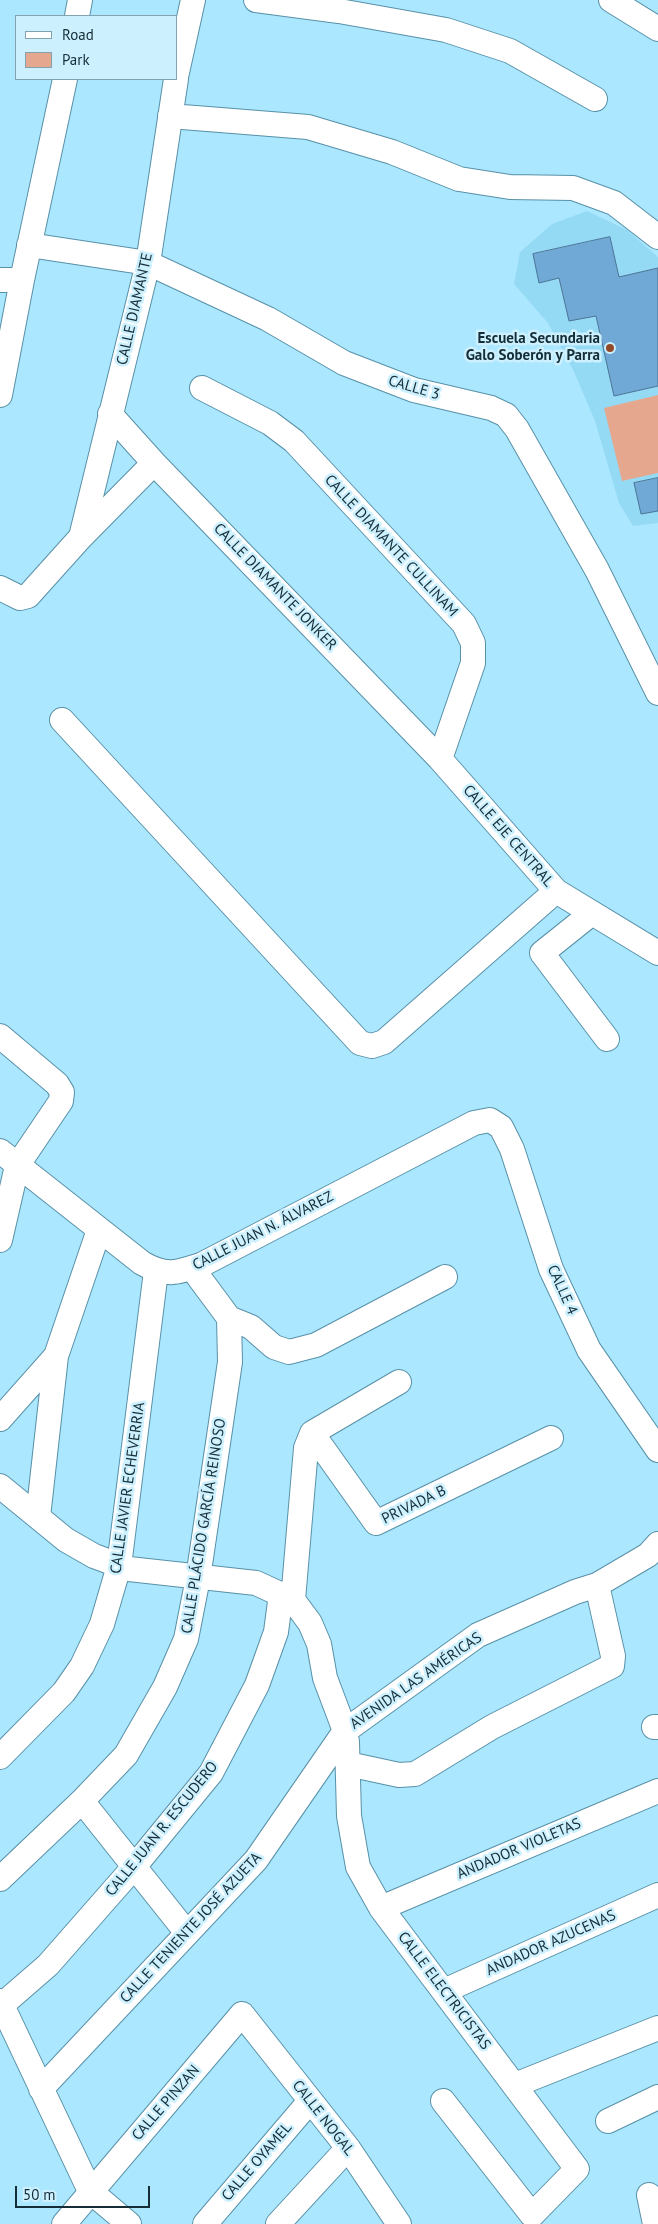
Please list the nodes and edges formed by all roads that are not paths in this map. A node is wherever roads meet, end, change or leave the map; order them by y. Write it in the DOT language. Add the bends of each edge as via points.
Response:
graph roads {
  1 [pos="80,0"];
  2 [pos="194,0"];
  3 [pos="256,0"];
  4 [pos="611,0"];
  5 [pos="77,15"];
  6 [pos="658,28"];
  7 [pos="178,69"];
  8 [pos="65,80"];
  9 [pos="176,80"];
  10 [pos="596,99"];
  11 [pos="170,116"];
  12 [pos="658,237"];
  13 [pos="30,245"];
  14 [pos="148,263"];
  15 [pos="11,280"];
  16 [pos="202,388"];
  17 [pos="0,395"];
  18 [pos="110,414"];
  19 [pos="154,462"];
  20 [pos="81,538"];
  21 [pos="0,588"];
  22 [pos="658,693"];
  23 [pos="62,720"];
  24 [pos="440,759"];
  25 [pos="556,891"];
  26 [pos="592,913"];
  27 [pos="658,953"];
  28 [pos="0,1036"];
  29 [pos="607,1039"];
  30 [pos="490,1120"];
  31 [pos="8,1158"];
  32 [pos="99,1230"];
  33 [pos="0,1240"];
  34 [pos="192,1268"];
  35 [pos="156,1271"];
  36 [pos="445,1277"];
  37 [pos="229,1318"];
  38 [pos="56,1356"];
  39 [pos="399,1382"];
  40 [pos="0,1419"];
  41 [pos="312,1433"];
  42 [pos="551,1438"];
  43 [pos="658,1450"];
  44 [pos="0,1486"];
  45 [pos="38,1518"];
  46 [pos="658,1544"];
  47 [pos="119,1566"];
  48 [pos="198,1578"];
  49 [pos="597,1585"];
  50 [pos="287,1597"];
  51 [pos="345,1731"];
  52 [pos="0,1757"];
  53 [pos="348,1764"];
  54 [pos="658,1791"];
  55 [pos="82,1801"];
  56 [pos="134,1867"];
  57 [pos="0,1879"];
  58 [pos="658,1896"];
  59 [pos="381,1908"];
  60 [pos="187,1934"];
  61 [pos="444,1991"];
  62 [pos="1,2003"];
  63 [pos="242,2014"];
  64 [pos="658,2028"];
  65 [pos="515,2085"];
  66 [pos="40,2089"];
  67 [pos="658,2097"];
  68 [pos="310,2101"];
  69 [pos="443,2101"];
  70 [pos="608,2121"];
  71 [pos="348,2148"];
  72 [pos="90,2191"];
  73 [pos="649,2195"];
  74 [pos="64,2224"];
  75 [pos="129,2224"];
  76 [pos="205,2224"];
  77 [pos="278,2224"];
  78 [pos="399,2224"];
  79 [pos="655,2224"];
  1 -- 5 [label="street"];
  2 -- 7 [label="street, CALLE DIAMANTE"];
  3 -- 10 [label="street" via="446,30 510,51"];
  4 -- 6 [label="street"];
  8 -- 13 [label="street"];
  9 -- 11 [label="street, CALLE DIAMANTE"];
  11 -- 12 [label="street" via="308,127 392,152 459,179 510,187 573,188 614,204"];
  11 -- 14 [label="street, CALLE DIAMANTE"];
  13 -- 14 [label="street, CALLE 3"];
  13 -- 15 [label="street"];
  14 -- 18 [label="street, CALLE DIAMANTE"];
  14 -- 22 [label="street, CALLE 3" via="268,319 344,363 414,390 491,408 506,415 597,570"];
  15 -- 17 [label="street"];
  16 -- 24 [label="street, CALLE DIAMANTE CULLINAM" via="270,423 294,441 464,624 473,643 473,663"];
  18 -- 19 [label="street, CALLE DIAMANTE JONKER"];
  18 -- 20 [label="street, CALLE DIAMANTE"];
  19 -- 20 [label="street"];
  19 -- 24 [label="street, CALLE DIAMANTE JONKER"];
  20 -- 21 [label="street" via="28,596 20,598"];
  23 -- 25 [label="street" via="360,1043 372,1046 384,1042"];
  24 -- 25 [label="street, CALLE EJE CENTRAL"];
  25 -- 26 [label="street, CALLE EJE CENTRAL"];
  26 -- 27 [label="street, CALLE EJE CENTRAL"];
  26 -- 29 [label="street" via="542,953"];
  28 -- 31 [label="street" via="57,1084 62,1092 61,1101"];
  30 -- 34 [label="street, CALLE JUAN N. ÁLVAREZ" via="474,1123"];
  30 -- 43 [label="street, CALLE 4" via="501,1126 512,1149 551,1268 589,1350"];
  31 -- 32 [label="street"];
  31 -- 33 [label="street"];
  32 -- 35 [label="street"];
  32 -- 38 [label="street"];
  34 -- 35 [label="street, CALLE JUAN N. ÁLVAREZ" via="171,1273"];
  34 -- 37 [label="street"];
  35 -- 47 [label="street, CALLE JAVIER ECHEVERRIA"];
  36 -- 37 [label="street" via="316,1345 289,1352 274,1347 251,1327"];
  37 -- 48 [label="street, CALLE PLÁCIDO GARCÍA REINOSO" via="230,1362"];
  38 -- 40 [label="street"];
  38 -- 45 [label="street"];
  39 -- 41 [label="street"];
  41 -- 42 [label="street, PRIVADA B" via="376,1523"];
  41 -- 50 [label="street" via="306,1448"];
  44 -- 45 [label="street"];
  45 -- 47 [label="street" via="66,1540"];
  46 -- 49 [label="street, AVENIDA LAS AMÉRICAS" via="648,1555"];
  47 -- 48 [label="street"];
  47 -- 52 [label="street, CALLE JAVIER ECHEVERRIA" via="102,1624 82,1666 64,1692"];
  48 -- 50 [label="street" via="256,1583"];
  48 -- 55 [label="street, CALLE PLÁCIDO GARCÍA REINOSO" via="186,1639 165,1687 126,1755"];
  49 -- 51 [label="street, AVENIDA LAS AMÉRICAS" via="478,1635"];
  49 -- 53 [label="street" via="612,1666 492,1727 414,1774 399,1775"];
  50 -- 51 [label="street, CALLE ELECTRICISTAS" via="310,1623 325,1678"];
  50 -- 56 [label="street, CALLE JUAN R. ESCUDERO" via="257,1685 212,1773"];
  51 -- 53 [label="street, CALLE ELECTRICISTAS"];
  51 -- 60 [label="street, CALLE TENIENTE JOSÉ AZUETA" via="256,1860"];
  53 -- 59 [label="street, CALLE ELECTRICISTAS" via="349,1816 358,1867"];
  54 -- 59 [label="street, ANDADOR VIOLETAS"];
  55 -- 56 [label="street"];
  55 -- 57 [label="street, CALLE PLÁCIDO GARCÍA REINOSO"];
  56 -- 60 [label="street"];
  56 -- 62 [label="street, CALLE JUAN R. ESCUDERO" via="48,1965"];
  58 -- 61 [label="street, ANDADOR AZUCENAS"];
  59 -- 61 [label="street, CALLE ELECTRICISTAS"];
  60 -- 66 [label="street, CALLE TENIENTE JOSÉ AZUETA"];
  61 -- 65 [label="street, CALLE ELECTRICISTAS"];
  62 -- 66 [label="street"];
  63 -- 68 [label="street, CALLE NOGAL"];
  63 -- 72 [label="street, CALLE PINZAN"];
  64 -- 65 [label="street"];
  65 -- 69 [label="street, CALLE ELECTRICISTAS" via="577,2169 532,2215"];
  66 -- 72 [label="street"];
  67 -- 70 [label="street"];
  68 -- 71 [label="street, CALLE NOGAL"];
  68 -- 76 [label="street, CALLE OYAMEL"];
  71 -- 77 [label="street"];
  71 -- 78 [label="street, CALLE NOGAL"];
  72 -- 74 [label="street, CALLE PINZAN"];
  72 -- 75 [label="street"];
  73 -- 79 [label="street"];
}
